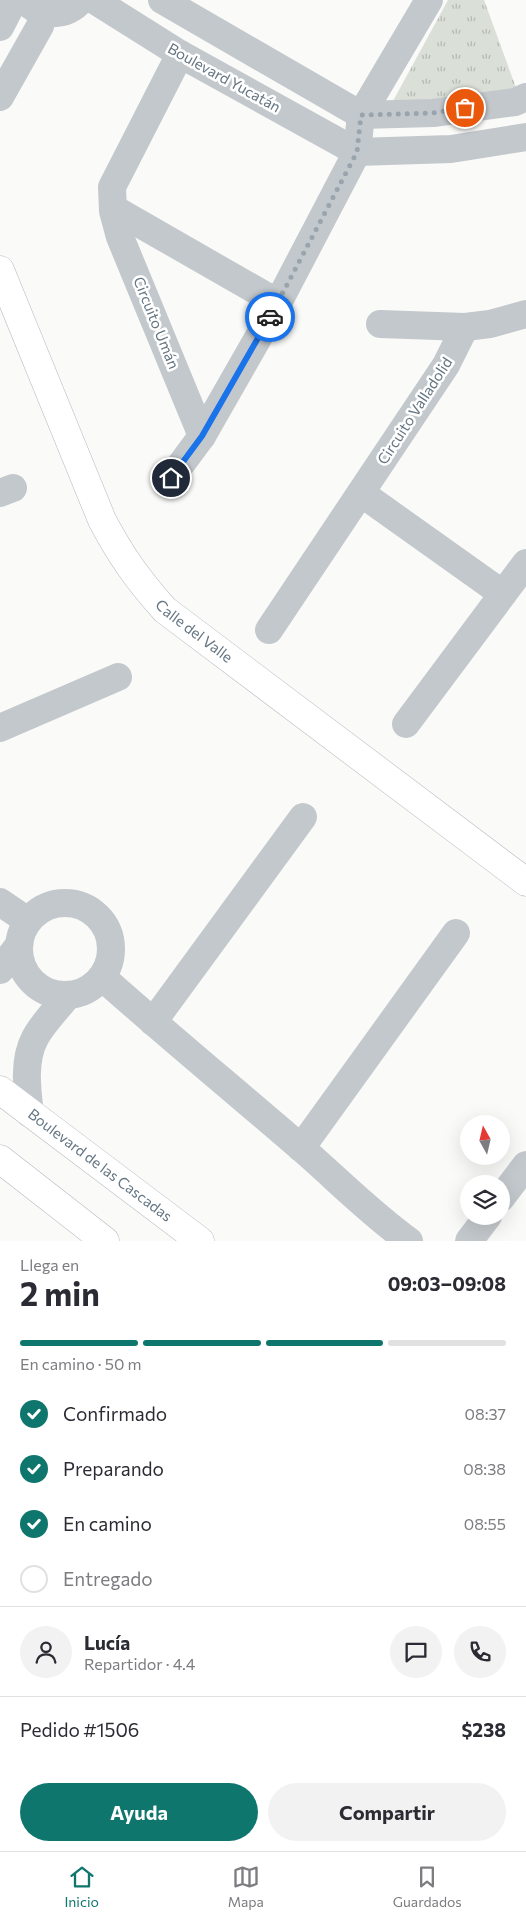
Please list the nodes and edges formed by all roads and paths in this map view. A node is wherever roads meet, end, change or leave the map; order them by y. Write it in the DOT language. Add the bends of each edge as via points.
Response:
graph roads {
  1 [pos="14,0"];
  2 [pos="81,0"];
  3 [pos="94,0"];
  4 [pos="162,0"];
  5 [pos="429,0"];
  6 [pos="34,6"];
  7 [pos="0,27"];
  8 [pos="180,54"];
  9 [pos="0,97"];
  10 [pos="520,99"];
  11 [pos="361,115"];
  12 [pos="525,139"];
  13 [pos="357,152"];
  14 [pos="114,209"];
  15 [pos="0,270"];
  16 [pos="278,303"];
  17 [pos="526,314"];
  18 [pos="380,324"];
  19 [pos="465,327"];
  20 [pos="202,436"];
  21 [pos="171,478"];
  22 [pos="362,493"];
  23 [pos="526,563"];
  24 [pos="503,594"];
  25 [pos="269,630"];
  26 [pos="118,677"];
  27 [pos="406,724"];
  28 [pos="0,728"];
  29 [pos="303,817"];
  30 [pos="526,882"];
  31 [pos="0,902"];
  32 [pos="23,933"];
  33 [pos="456,933"];
  34 [pos="0,970"];
  35 [pos="102,976"];
  36 [pos="68,995"];
  37 [pos="153,1022"];
  38 [pos="0,1090"];
  39 [pos="30,1114"];
  40 [pos="302,1148"];
  41 [pos="0,1159"];
  42 [pos="526,1164"];
  43 [pos="510,1186"];
  44 [pos="481,1225"];
  45 [pos="105,1241"];
  46 [pos="200,1241"];
  47 [pos="410,1241"];
  48 [pos="469,1241"];
  1 -- 7 [label="street"];
  2 -- 6 [label="street" via="65,12 52,14"];
  3 -- 8 [label="street, Boulevard Yucatán"];
  4 -- 11 [label="street"];
  5 -- 11 [label="street"];
  6 -- 9 [label="street" via="40,26"];
  8 -- 13 [label="street, Boulevard Yucatán"];
  8 -- 14 [label="street, Circuito Umán" via="112,187"];
  10 -- 11 [label="street" via="432,113"];
  10 -- 12 [label="street"];
  11 -- 13 [label="street"];
  12 -- 13 [label="street" via="451,149"];
  13 -- 16 [label="street"];
  14 -- 16 [label="street"];
  14 -- 20 [label="street, Circuito Umán" via="120,237"];
  15 -- 30 [label="street, Calle del Valle" via="102,520 119,553 141,584 165,610"];
  16 -- 20 [label="street"];
  17 -- 19 [label="street"];
  18 -- 19 [label="street"];
  19 -- 22 [label="street, Circuito Valladolid" via="446,365"];
  20 -- 21 [label="street"];
  22 -- 24 [label="street"];
  22 -- 25 [label="street, Circuito Valladolid"];
  23 -- 24 [label="street"];
  24 -- 27 [label="street"];
  26 -- 28 [label="street"];
  29 -- 37 [label="street"];
  31 -- 32 [label="street"];
  32 -- 34 [label="street"];
  32 -- 35 [label="street" via="37,912 49,905 62,902 88,908 106,927 110,939 112,952"];
  32 -- 36 [label="street" via="20,959 24,971 43,990"];
  33 -- 40 [label="street"];
  35 -- 36 [label="street" via="87,989"];
  35 -- 37 [label="street"];
  36 -- 39 [label="street" via="35,1038 28,1063"];
  37 -- 40 [label="street"];
  38 -- 39 [label="street, Boulevard de las Cascadas"];
  39 -- 46 [label="street, Boulevard de las Cascadas"];
  40 -- 47 [label="street" via="385,1223"];
  41 -- 45 [label="street"];
  42 -- 43 [label="street"];
  44 -- 48 [label="street"];
}
